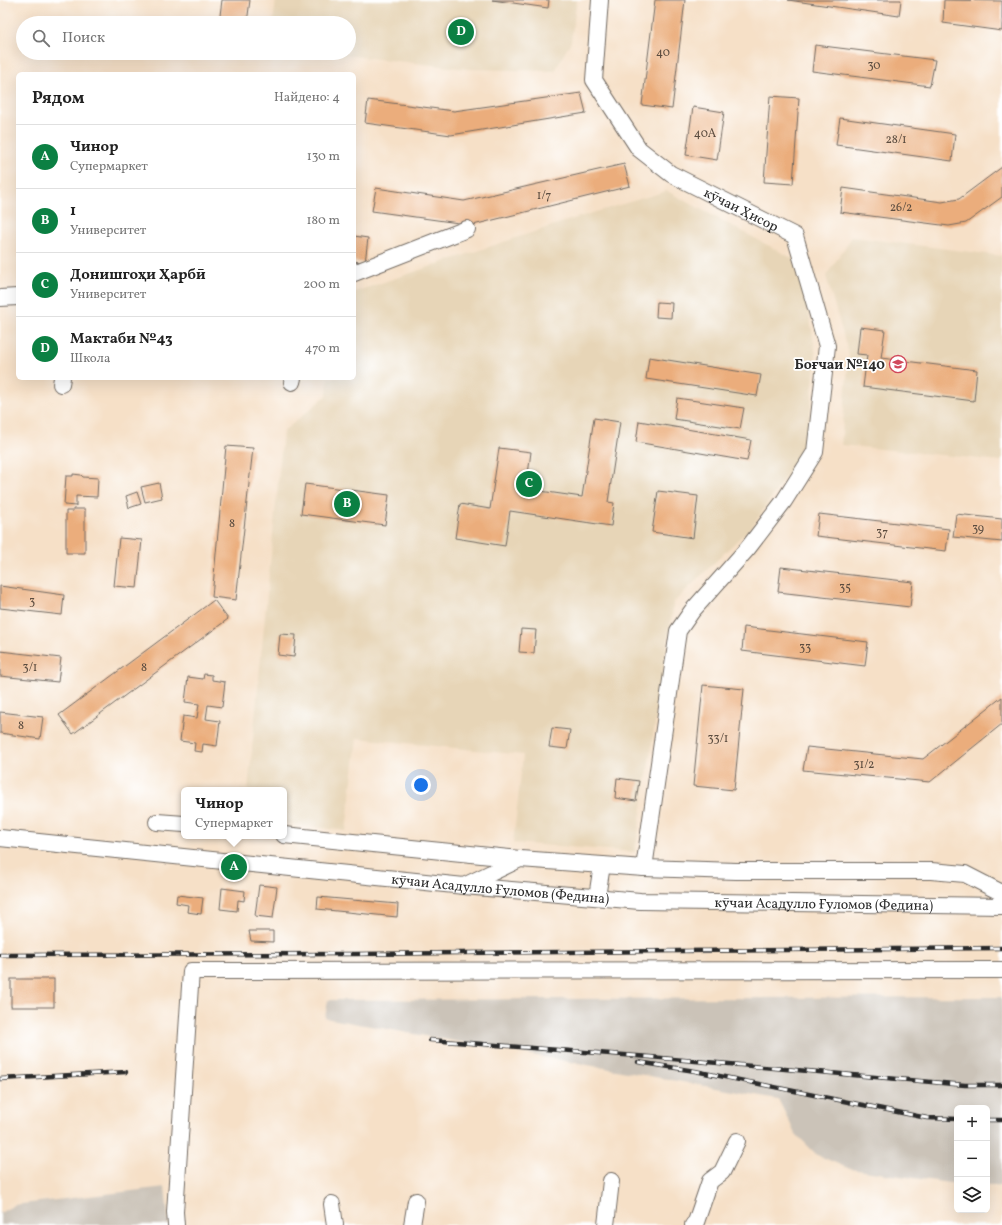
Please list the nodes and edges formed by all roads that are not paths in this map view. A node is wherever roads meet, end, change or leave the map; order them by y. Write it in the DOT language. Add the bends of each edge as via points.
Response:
graph roads {
  1 [pos="600,0"];
  2 [pos="467,229"];
  3 [pos="356,272"];
  4 [pos="16,297"];
  5 [pos="0,298"];
  6 [pos="157,822"];
  7 [pos="181,824"];
  8 [pos="287,835"];
  9 [pos="0,838"];
  10 [pos="520,859"];
  11 [pos="602,865"];
  12 [pos="644,868"];
  13 [pos="464,886"];
  14 [pos="1002,893"];
  15 [pos="597,897"];
  16 [pos="1002,906"];
  17 [pos="1002,970"];
  18 [pos="738,1142"];
  19 [pos="611,1181"];
  20 [pos="416,1202"];
  21 [pos="332,1204"];
  22 [pos="176,1225"];
  23 [pos="335,1225"];
  24 [pos="412,1225"];
  25 [pos="606,1225"];
  26 [pos="693,1225"];
  1 -- 12 [label="street, кӯчаи Ҳисор" via="594,80 639,149 671,174 795,236 827,346 815,452 784,500 748,548 692,611 678,631"];
  2 -- 3 [label="street"];
  4 -- 5 [label="street"];
  6 -- 7 [label="street"];
  8 -- 10 [label="street"];
  9 -- 13 [label="street, кӯчаи Асадулло Ғуломов (Федина)"];
  10 -- 11 [label="street"];
  10 -- 13 [label="street"];
  11 -- 12 [label="street"];
  11 -- 15 [label="street"];
  12 -- 14 [label="street" via="736,871 931,871 965,874"];
  13 -- 15 [label="street, кӯчаи Асадулло Ғуломов (Федина)"];
  15 -- 16 [label="street, кӯчаи Асадулло Ғуломов (Федина)" via="640,901"];
  17 -- 22 [label="street" via="191,971"];
  18 -- 26 [label="street" via="722,1172 710,1181"];
  19 -- 25 [label="street"];
  20 -- 24 [label="street"];
  21 -- 23 [label="street"];
}
